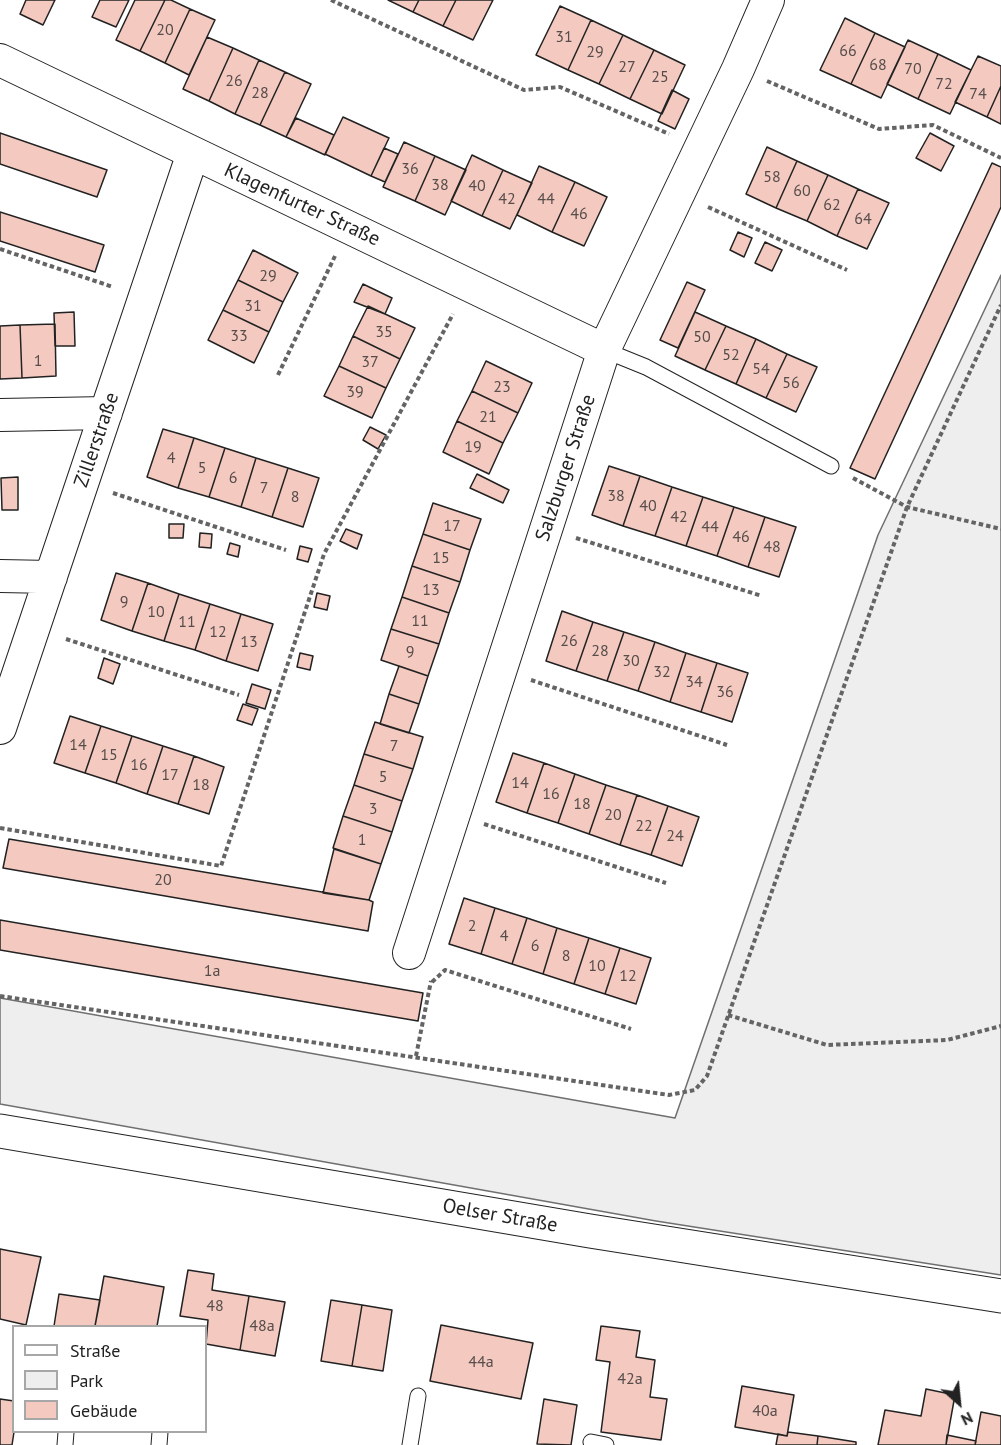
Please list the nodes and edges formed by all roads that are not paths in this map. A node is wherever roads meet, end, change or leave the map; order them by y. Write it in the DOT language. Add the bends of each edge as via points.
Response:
graph roads {
  1 [pos="765,1"];
  2 [pos="0,60"];
  3 [pos="193,153"];
  4 [pos="604,350"];
  5 [pos="106,413"];
  6 [pos="0,415"];
  7 [pos="831,466"];
  8 [pos="0,576"];
  9 [pos="51,577"];
  10 [pos="0,728"];
  11 [pos="409,953"];
  12 [pos="0,1131"];
  13 [pos="1001,1296"];
  14 [pos="418,1396"];
  15 [pos="410,1445"];
  1 -- 4 [label="street, Salzburger Straße" via="738,69"];
  2 -- 3 [label="street, Klagenfurter Straße"];
  3 -- 4 [label="street, Klagenfurter Straße"];
  3 -- 5 [label="street, Zillerstraße"];
  4 -- 7 [label="lane" via="646,367"];
  4 -- 11 [label="street, Salzburger Straße"];
  5 -- 6 [label="street"];
  5 -- 9 [label="street, Zillerstraße"];
  8 -- 9 [label="street"];
  9 -- 10 [label="street, Zillerstraße"];
  12 -- 13 [label="main road, Oelser Straße"];
  14 -- 15 [label="lane"];
}
